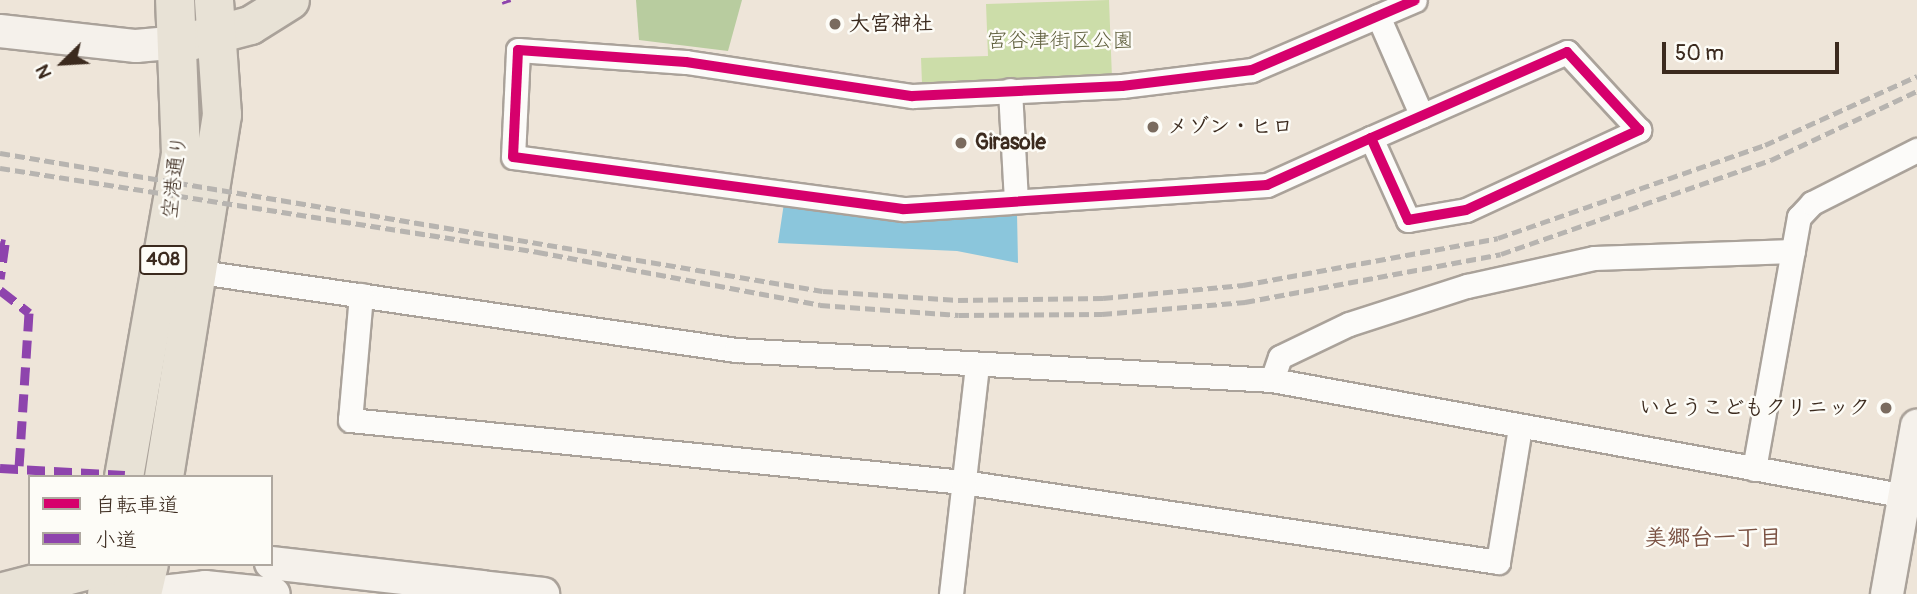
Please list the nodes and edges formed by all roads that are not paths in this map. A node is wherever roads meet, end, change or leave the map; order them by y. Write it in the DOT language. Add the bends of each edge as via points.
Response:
graph roads {
  1 [pos="175,0"];
  2 [pos="290,0"];
  3 [pos="1415,0"];
  4 [pos="1378,16"];
  5 [pos="217,18"];
  6 [pos="0,31"];
  7 [pos="181,42"];
  8 [pos="1010,90"];
  9 [pos="1422,116"];
  10 [pos="1371,138"];
  11 [pos="1917,150"];
  12 [pos="1016,200"];
  13 [pos="1793,251"];
  14 [pos="200,272"];
  15 [pos="360,295"];
  16 [pos="977,366"];
  17 [pos="1272,380"];
  18 [pos="1917,426"];
  19 [pos="1520,427"];
  20 [pos="1754,469"];
  21 [pos="124,475"];
  22 [pos="164,475"];
  23 [pos="963,482"];
  24 [pos="1911,496"];
  25 [pos="273,563"];
  26 [pos="149,566"];
  27 [pos="113,572"];
  28 [pos="0,593"];
  29 [pos="144,594"];
  30 [pos="274,594"];
  31 [pos="543,594"];
  32 [pos="951,594"];
  33 [pos="1887,594"];
  1 -- 7 [label="highway, 空港通り / 408"];
  2 -- 5 [label="main road"];
  3 -- 4 [label="street"];
  4 -- 8 [label="street" via="1252,70"];
  4 -- 9 [label="street"];
  5 -- 7 [label="main road"];
  5 -- 14 [label="highway, 空港通り / 408" via="222,115"];
  6 -- 7 [label="street" via="136,46"];
  7 -- 21 [label="highway, 空港通り / 408" via="181,155"];
  8 -- 12 [label="street"];
  8 -- 12 [label="street" via="912,96 686,62 518,50 513,157 903,209"];
  9 -- 10 [label="street"];
  9 -- 10 [label="street" via="1567,52 1639,130 1466,209 1408,220"];
  10 -- 12 [label="street" via="1267,186"];
  11 -- 13 [label="street" via="1812,203 1799,217"];
  13 -- 17 [label="street" via="1594,258 1467,286 1349,324 1292,351 1280,357"];
  13 -- 20 [label="street"];
  14 -- 15 [label="street"];
  14 -- 22 [label="highway, 空港通り / 408"];
  15 -- 16 [label="street" via="736,350"];
  15 -- 23 [label="street" via="350,420"];
  16 -- 17 [label="street"];
  16 -- 23 [label="street"];
  17 -- 19 [label="street"];
  18 -- 24 [label="street"];
  19 -- 20 [label="street"];
  19 -- 23 [label="street" via="1498,562"];
  20 -- 24 [label="street"];
  23 -- 32 [label="street"];
  24 -- 33 [label="street"];
  25 -- 31 [label="street"];
  26 -- 29 [label="highway"];
  27 -- 28 [label="highway"];
  29 -- 30 [label="street" via="205,587"];
}
